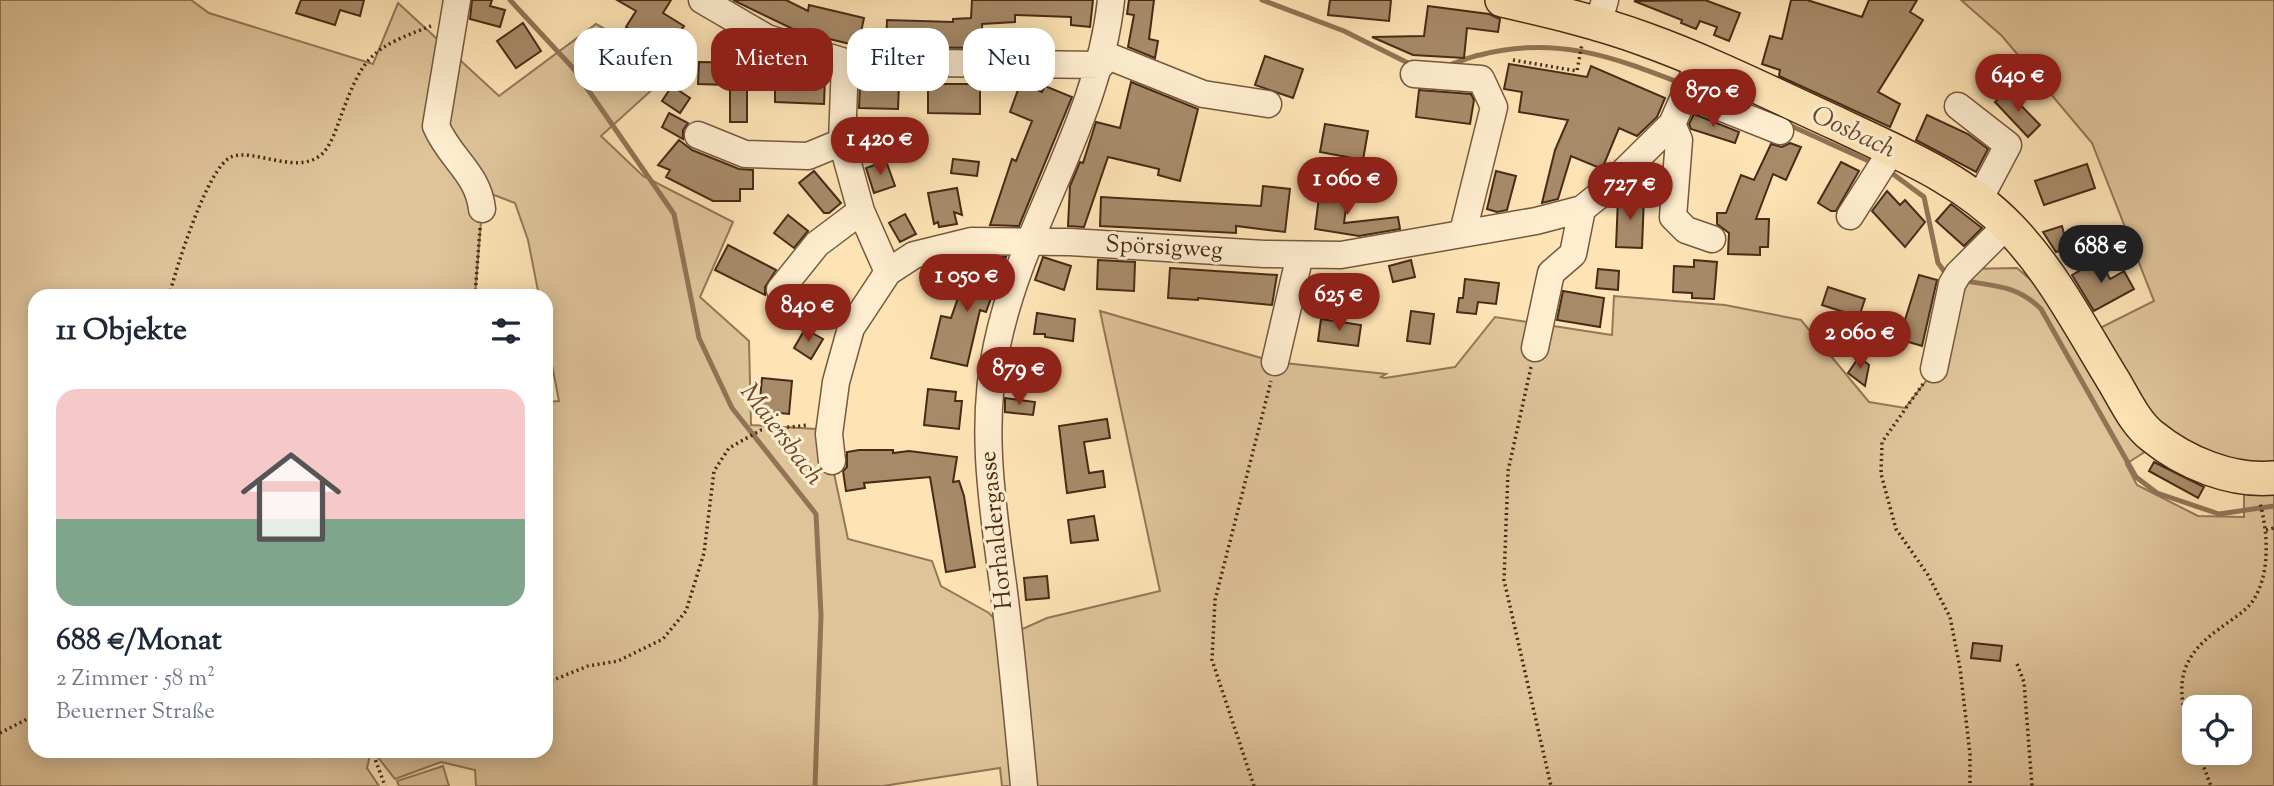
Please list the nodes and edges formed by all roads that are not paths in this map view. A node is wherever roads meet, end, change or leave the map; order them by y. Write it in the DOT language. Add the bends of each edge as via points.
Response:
graph roads {
  1 [pos="702,0"];
  2 [pos="1111,0"];
  3 [pos="1502,0"];
  4 [pos="456,11"];
  5 [pos="1596,21"];
  6 [pos="1102,59"];
  7 [pos="845,62"];
  8 [pos="1698,65"];
  9 [pos="1414,74"];
  10 [pos="1687,94"];
  11 [pos="1268,104"];
  12 [pos="1958,106"];
  13 [pos="1672,124"];
  14 [pos="1780,131"];
  15 [pos="698,135"];
  16 [pos="842,142"];
  17 [pos="1887,159"];
  18 [pos="1979,200"];
  19 [pos="482,209"];
  20 [pos="1582,209"];
  21 [pos="861,211"];
  22 [pos="1850,216"];
  23 [pos="2007,225"];
  24 [pos="1463,232"];
  25 [pos="1713,239"];
  26 [pos="1027,242"];
  27 [pos="1300,255"];
  28 [pos="888,272"];
  29 [pos="780,290"];
  30 [pos="1535,348"];
  31 [pos="1275,362"];
  32 [pos="1934,369"];
  33 [pos="832,461"];
  34 [pos="2266,487"];
  35 [pos="1024,786"];
  1 -- 7 [label="street" via="767,38"];
  2 -- 6 [label="street, Horhaldergasse"];
  3 -- 5 [label="main road"];
  4 -- 19 [label="street" via="436,126 443,143 480,190"];
  5 -- 8 [label="main road"];
  6 -- 7 [label="street"];
  6 -- 11 [label="street" via="1203,94"];
  6 -- 26 [label="street, Horhaldergasse" via="1088,103"];
  7 -- 16 [label="street"];
  8 -- 10 [label="street, Spörsigweg"];
  8 -- 17 [label="main road"];
  9 -- 24 [label="street" via="1480,79 1494,107"];
  10 -- 13 [label="street, Spörsigweg"];
  10 -- 14 [label="street"];
  12 -- 18 [label="street" via="2008,145"];
  13 -- 20 [label="street, Spörsigweg"];
  13 -- 25 [label="street" via="1679,140 1673,217 1686,230"];
  15 -- 16 [label="street" via="745,154 808,156"];
  16 -- 21 [label="street"];
  17 -- 18 [label="main road" via="1930,169"];
  17 -- 22 [label="street"];
  18 -- 23 [label="main road"];
  20 -- 24 [label="street, Spörsigweg" via="1536,222"];
  20 -- 30 [label="street" via="1573,254 1551,273"];
  21 -- 28 [label="street"];
  21 -- 29 [label="street" via="817,244"];
  23 -- 32 [label="street" via="1955,279"];
  23 -- 34 [label="main road" via="2054,284 2150,435 2188,459"];
  24 -- 27 [label="street, Spörsigweg" via="1340,254"];
  26 -- 27 [label="street, Spörsigweg"];
  26 -- 28 [label="street, Spörsigweg" via="971,241 914,255"];
  26 -- 35 [label="street, Horhaldergasse" via="996,345 986,434"];
  27 -- 31 [label="street"];
  28 -- 33 [label="street" via="851,328 829,434"];
}
